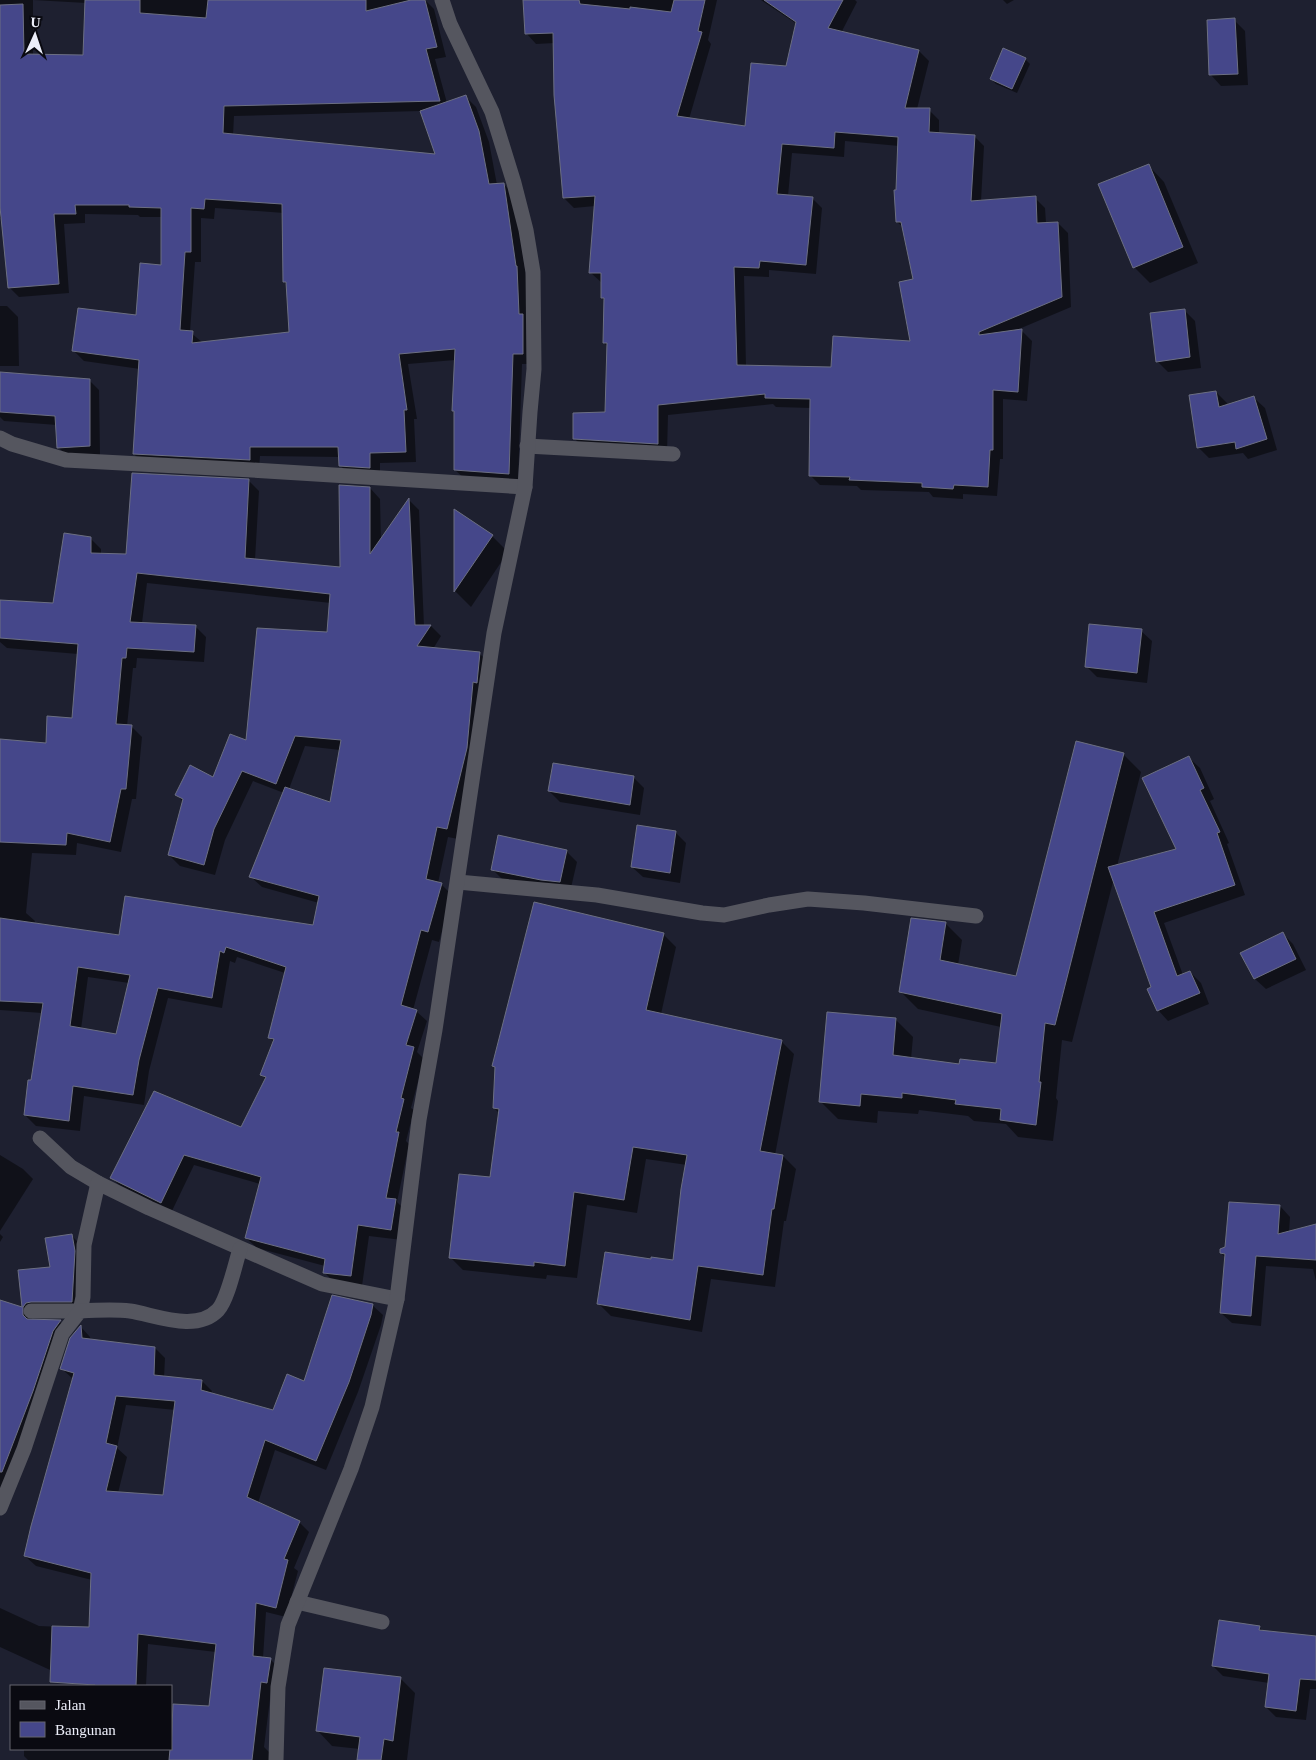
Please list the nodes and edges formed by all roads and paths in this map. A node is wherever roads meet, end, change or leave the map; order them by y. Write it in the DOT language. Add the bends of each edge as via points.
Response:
graph roads {
  1 [pos="442,0"];
  2 [pos="0,438"];
  3 [pos="532,446"];
  4 [pos="673,454"];
  5 [pos="525,488"];
  6 [pos="458,882"];
  7 [pos="976,916"];
  8 [pos="40,1138"];
  9 [pos="98,1183"];
  10 [pos="240,1249"];
  11 [pos="397,1299"];
  12 [pos="31,1311"];
  13 [pos="80,1311"];
  14 [pos="0,1508"];
  15 [pos="297,1602"];
  16 [pos="382,1622"];
  17 [pos="276,1760"];
  1 -- 3 [label="street" via="492,112 526,230 533,272"];
  2 -- 5 [label="street" via="66,460"];
  3 -- 4 [label="street"];
  3 -- 5 [label="street"];
  5 -- 6 [label="street" via="494,633"];
  6 -- 7 [label="street" via="597,895 724,915 808,899"];
  6 -- 11 [label="street" via="419,1120"];
  8 -- 9 [label="street" via="71,1167"];
  9 -- 10 [label="street"];
  9 -- 13 [label="street" via="84,1245"];
  10 -- 11 [label="street" via="322,1284"];
  10 -- 13 [label="street" via="218,1310 198,1321 178,1321 130,1311"];
  11 -- 15 [label="street" via="369,1416"];
  12 -- 13 [label="street"];
  13 -- 14 [label="street" via="62,1334 24,1449"];
  15 -- 16 [label="street"];
  15 -- 17 [label="street" via="288,1625 278,1687"];
}
